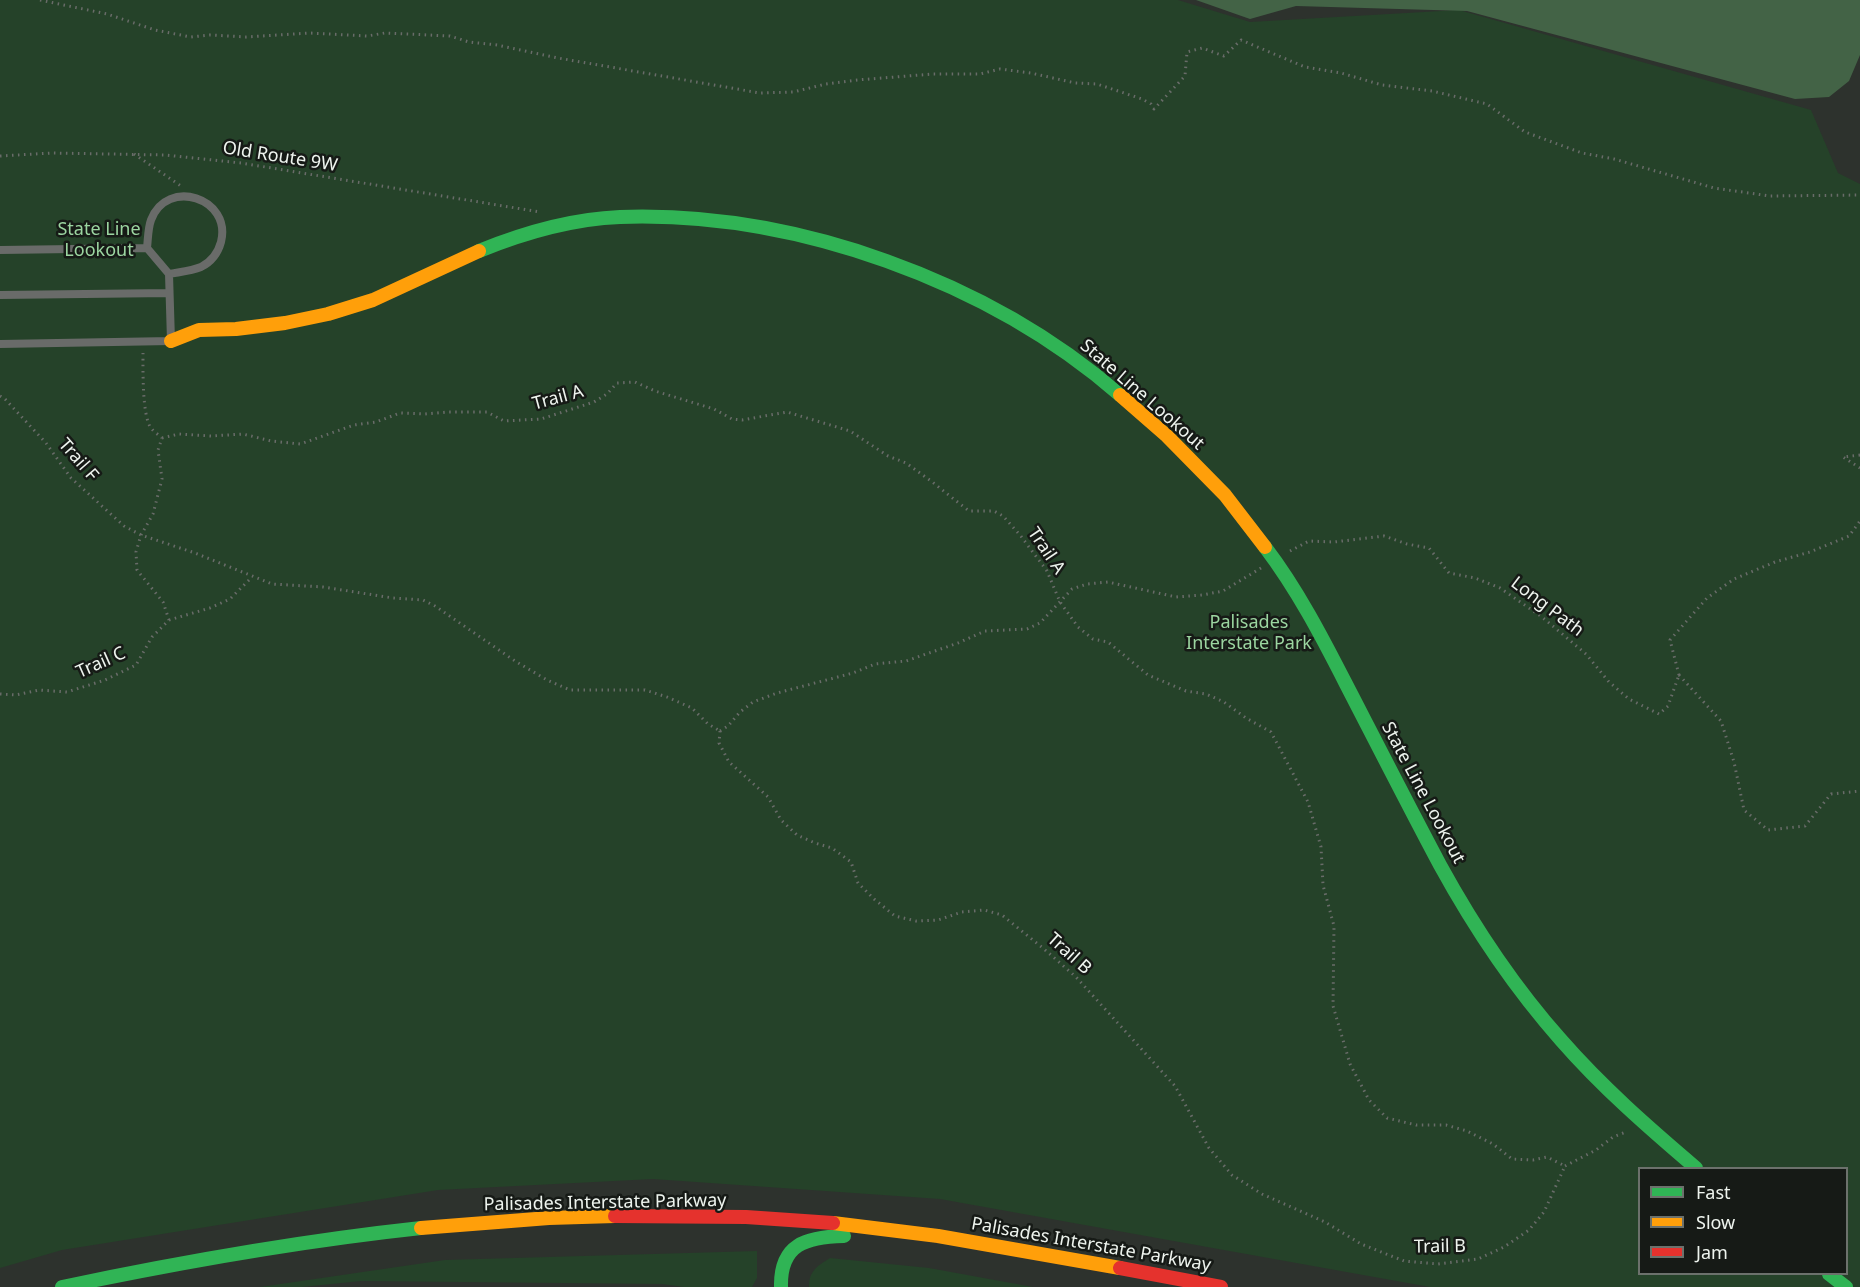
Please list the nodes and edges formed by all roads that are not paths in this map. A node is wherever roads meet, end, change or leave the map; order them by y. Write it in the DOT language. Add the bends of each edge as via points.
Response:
graph roads {
  1 [pos="147,248"];
  2 [pos="0,250"];
  3 [pos="169,274"];
  4 [pos="169,292"];
  5 [pos="0,295"];
  6 [pos="171,341"];
  7 [pos="0,344"];
  8 [pos="1695,1167"];
  9 [pos="963,1240"];
  10 [pos="1830,1275"];
  11 [pos="62,1287"];
  12 [pos="781,1287"];
  13 [pos="1221,1287"];
  14 [pos="1846,1287"];
  1 -- 2 [label="lane"];
  1 -- 3 [label="lane"];
  1 -- 3 [label="lane" via="150,222 164,203 184,196 204,201 212,208 222,228 219,248 202,266"];
  3 -- 4 [label="lane"];
  4 -- 5 [label="lane"];
  4 -- 6 [label="lane"];
  6 -- 7 [label="lane"];
  6 -- 8 [label="main road, State Line Lookout" via="199,330 285,323 328,314 373,300 524,234 619,217 672,218 794,234 860,251 924,275 991,307 1049,341 1105,382 1167,436 1225,495 1274,559 1317,628 1441,866 1520,990 1590,1072"];
  9 -- 11 [label="main road, Palisades Interstate Parkway" via="783,1220 662,1216 544,1219 331,1239 210,1257"];
  9 -- 12 [label="main road" via="815,1237 789,1252 782,1267"];
  9 -- 13 [label="main road, Palisades Interstate Parkway"];
  10 -- 14 [label="main road"];
}
